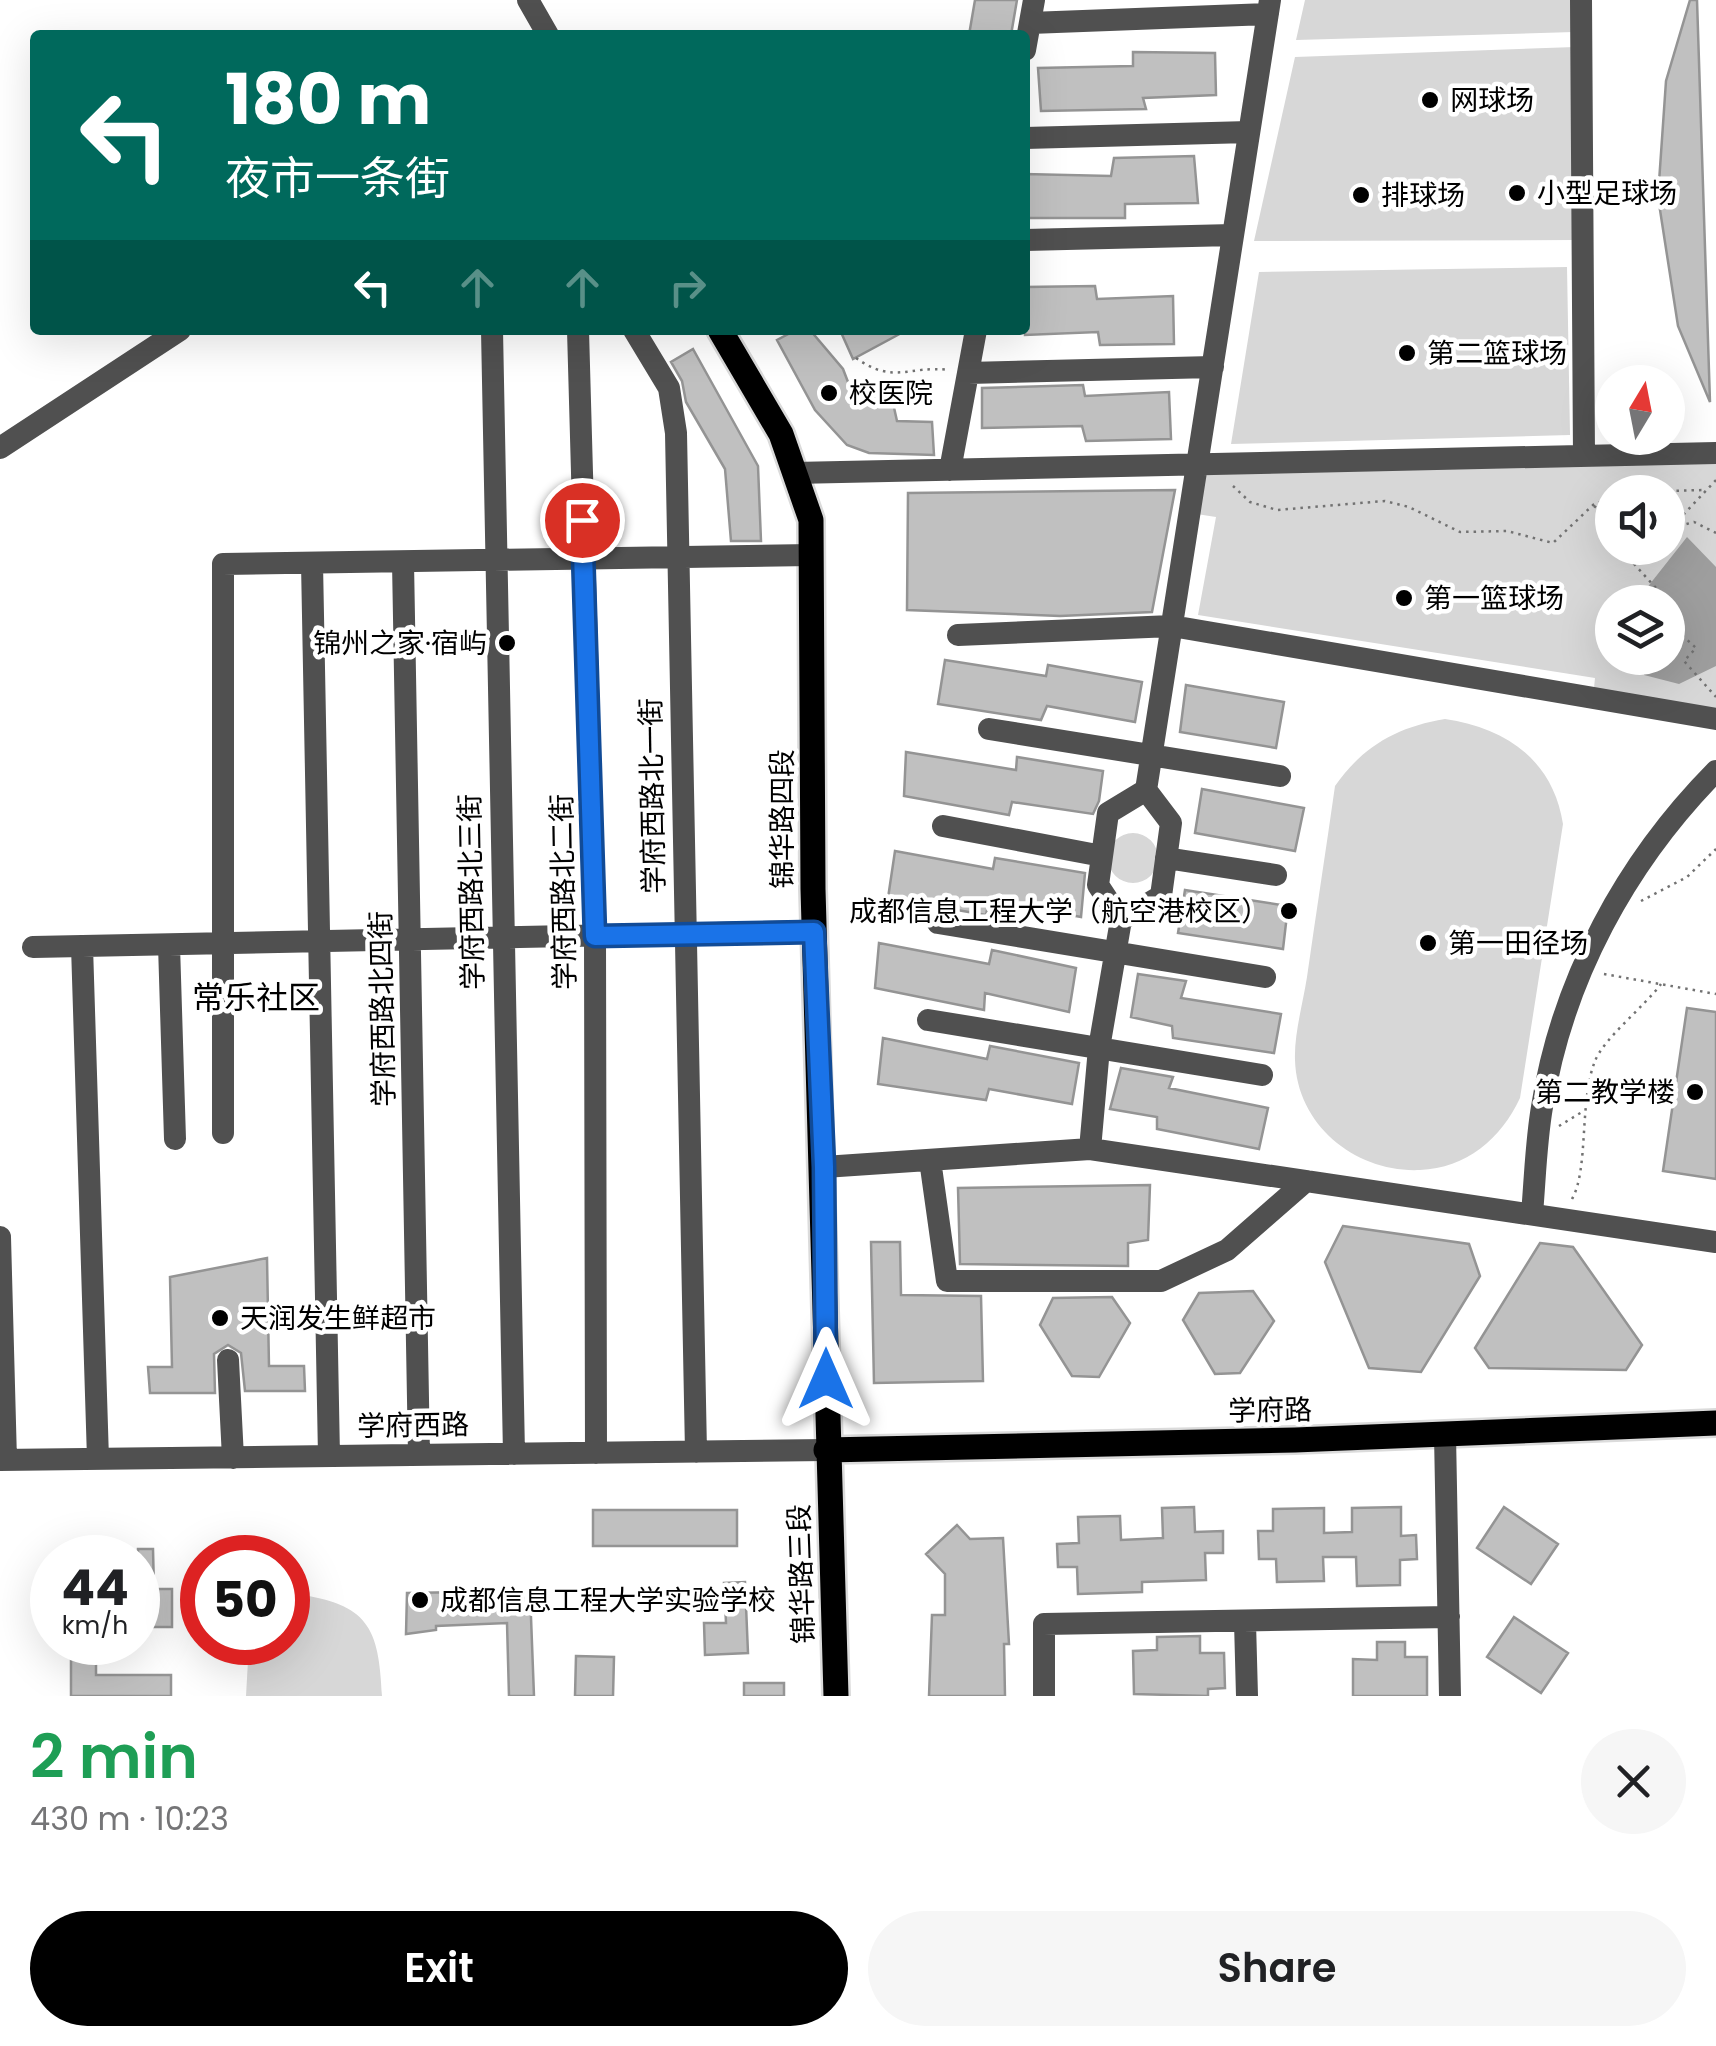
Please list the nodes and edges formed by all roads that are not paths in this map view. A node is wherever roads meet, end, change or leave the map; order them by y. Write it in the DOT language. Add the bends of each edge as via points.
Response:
graph roads {
  1 [pos="528,0"];
  2 [pos="1269,7"];
  3 [pos="1032,11"];
  4 [pos="545,30"];
  5 [pos="1250,132"];
  6 [pos="1030,138"];
  7 [pos="1233,234"];
  8 [pos="1030,240"];
  9 [pos="1582,247"];
  10 [pos="172,335"];
  11 [pos="492,335"];
  12 [pos="578,335"];
  13 [pos="637,335"];
  14 [pos="723,335"];
  15 [pos="975,335"];
  16 [pos="1213,367"];
  17 [pos="968,373"];
  18 [pos="0,448"];
  19 [pos="1716,453"];
  20 [pos="1584,456"];
  21 [pos="1207,464"];
  22 [pos="950,470"];
  23 [pos="794,473"];
  24 [pos="811,555"];
  25 [pos="583,558"];
  26 [pos="678,558"];
  27 [pos="496,560"];
  28 [pos="403,562"];
  29 [pos="312,563"];
  30 [pos="1172,626"];
  31 [pos="958,635"];
  32 [pos="1716,719"];
  33 [pos="989,729"];
  34 [pos="1152,753"];
  35 [pos="1716,771"];
  36 [pos="1280,776"];
  37 [pos="1146,790"];
  38 [pos="943,826"];
  39 [pos="1102,856"];
  40 [pos="1166,858"];
  41 [pos="1276,876"];
  42 [pos="1121,920"];
  43 [pos="938,922"];
  44 [pos="814,932"];
  45 [pos="684,934"];
  46 [pos="595,936"];
  47 [pos="501,938"];
  48 [pos="411,940"];
  49 [pos="322,942"];
  50 [pos="224,944"];
  51 [pos="169,945"];
  52 [pos="82,946"];
  53 [pos="34,947"];
  54 [pos="1116,952"];
  55 [pos="1266,978"];
  56 [pos="928,1020"];
  57 [pos="1098,1048"];
  58 [pos="1262,1074"];
  59 [pos="223,1133"];
  60 [pos="174,1140"];
  61 [pos="1090,1149"];
  62 [pos="930,1160"];
  63 [pos="824,1167"];
  64 [pos="1306,1181"];
  65 [pos="1532,1214"];
  66 [pos="0,1237"];
  67 [pos="1716,1242"];
  68 [pos="228,1360"];
  69 [pos="1716,1422"];
  70 [pos="1444,1435"];
  71 [pos="826,1450"];
  72 [pos="696,1452"];
  73 [pos="596,1453"];
  74 [pos="514,1454"];
  75 [pos="419,1455"];
  76 [pos="328,1456"];
  77 [pos="233,1458"];
  78 [pos="98,1459"];
  79 [pos="3,1460"];
  80 [pos="1449,1618"];
  81 [pos="1245,1622"];
  82 [pos="836,1696"];
  83 [pos="1044,1696"];
  84 [pos="1247,1696"];
  85 [pos="1450,1696"];
  1 -- 4 [label="street"];
  2 -- 3 [label="street"];
  2 -- 5 [label="street"];
  5 -- 6 [label="street"];
  5 -- 7 [label="street"];
  7 -- 8 [label="street"];
  7 -- 16 [label="street"];
  9 -- 20 [label="street" via="1581,53"];
  10 -- 18 [label="street"];
  11 -- 27 [label="street, 学府西路北三街"];
  12 -- 25 [label="street, 学府西路北二街"];
  13 -- 26 [label="street, 学府西路北一街" via="669,388"];
  14 -- 23 [label="main road, 锦华路四段" via="781,434"];
  15 -- 17 [label="street"];
  16 -- 17 [label="street"];
  16 -- 21 [label="street"];
  17 -- 22 [label="street"];
  19 -- 20 [label="street"];
  20 -- 21 [label="street"];
  21 -- 22 [label="street"];
  21 -- 30 [label="street"];
  22 -- 23 [label="street"];
  23 -- 24 [label="main road, 锦华路四段" via="811,520"];
  24 -- 26 [label="street"];
  24 -- 44 [label="main road, 锦华路四段"];
  25 -- 26 [label="street"];
  25 -- 27 [label="street"];
  25 -- 46 [label="street, 学府西路北二街"];
  26 -- 45 [label="street, 学府西路北一街"];
  27 -- 28 [label="street"];
  27 -- 47 [label="street, 学府西路北三街"];
  28 -- 29 [label="street"];
  28 -- 48 [label="street, 学府西路北四街"];
  29 -- 49 [label="street"];
  29 -- 50 [label="street" via="224,564"];
  30 -- 31 [label="street"];
  30 -- 32 [label="street"];
  30 -- 34 [label="street"];
  33 -- 34 [label="street"];
  34 -- 36 [label="street"];
  34 -- 37 [label="street"];
  35 -- 65 [label="street" via="1668,819 1615,902 1568,1003 1539,1132"];
  37 -- 39 [label="street" via="1108,813"];
  37 -- 40 [label="street" via="1171,822"];
  38 -- 39 [label="street"];
  39 -- 42 [label="street" via="1098,885"];
  40 -- 41 [label="street"];
  40 -- 42 [label="street" via="1161,896"];
  42 -- 54 [label="street"];
  43 -- 54 [label="street"];
  44 -- 45 [label="street"];
  44 -- 63 [label="main road, 锦华路四段"];
  45 -- 46 [label="street"];
  45 -- 72 [label="street, 学府西路北一街"];
  46 -- 47 [label="street"];
  46 -- 73 [label="street, 学府西路北二街"];
  47 -- 48 [label="street"];
  47 -- 74 [label="street, 学府西路北三街"];
  48 -- 49 [label="street"];
  48 -- 75 [label="street, 学府西路北四街"];
  49 -- 50 [label="street"];
  49 -- 76 [label="street"];
  50 -- 51 [label="street"];
  50 -- 59 [label="street"];
  51 -- 52 [label="street"];
  51 -- 60 [label="street"];
  52 -- 53 [label="street"];
  52 -- 78 [label="street"];
  54 -- 55 [label="street"];
  54 -- 57 [label="street"];
  56 -- 57 [label="street"];
  57 -- 58 [label="street"];
  57 -- 61 [label="street"];
  61 -- 62 [label="street"];
  61 -- 64 [label="street"];
  62 -- 63 [label="street"];
  62 -- 64 [label="street" via="947,1281 1162,1281 1226,1250"];
  63 -- 71 [label="main road, 锦华路四段"];
  64 -- 65 [label="street"];
  65 -- 67 [label="street"];
  66 -- 79 [label="street"];
  68 -- 77 [label="street"];
  69 -- 70 [label="main road, 学府路"];
  70 -- 71 [label="main road, 学府路"];
  70 -- 80 [label="street"];
  71 -- 72 [label="street, 学府西路"];
  71 -- 82 [label="main road, 锦华路三段"];
  72 -- 73 [label="street, 学府西路"];
  73 -- 74 [label="street, 学府西路"];
  74 -- 75 [label="street, 学府西路"];
  75 -- 76 [label="street, 学府西路"];
  76 -- 77 [label="street, 学府西路"];
  77 -- 78 [label="street, 学府西路"];
  78 -- 79 [label="street, 学府西路"];
  80 -- 81 [label="street"];
  80 -- 85 [label="street"];
  81 -- 83 [label="street" via="1044,1624"];
  81 -- 84 [label="street"];
}
